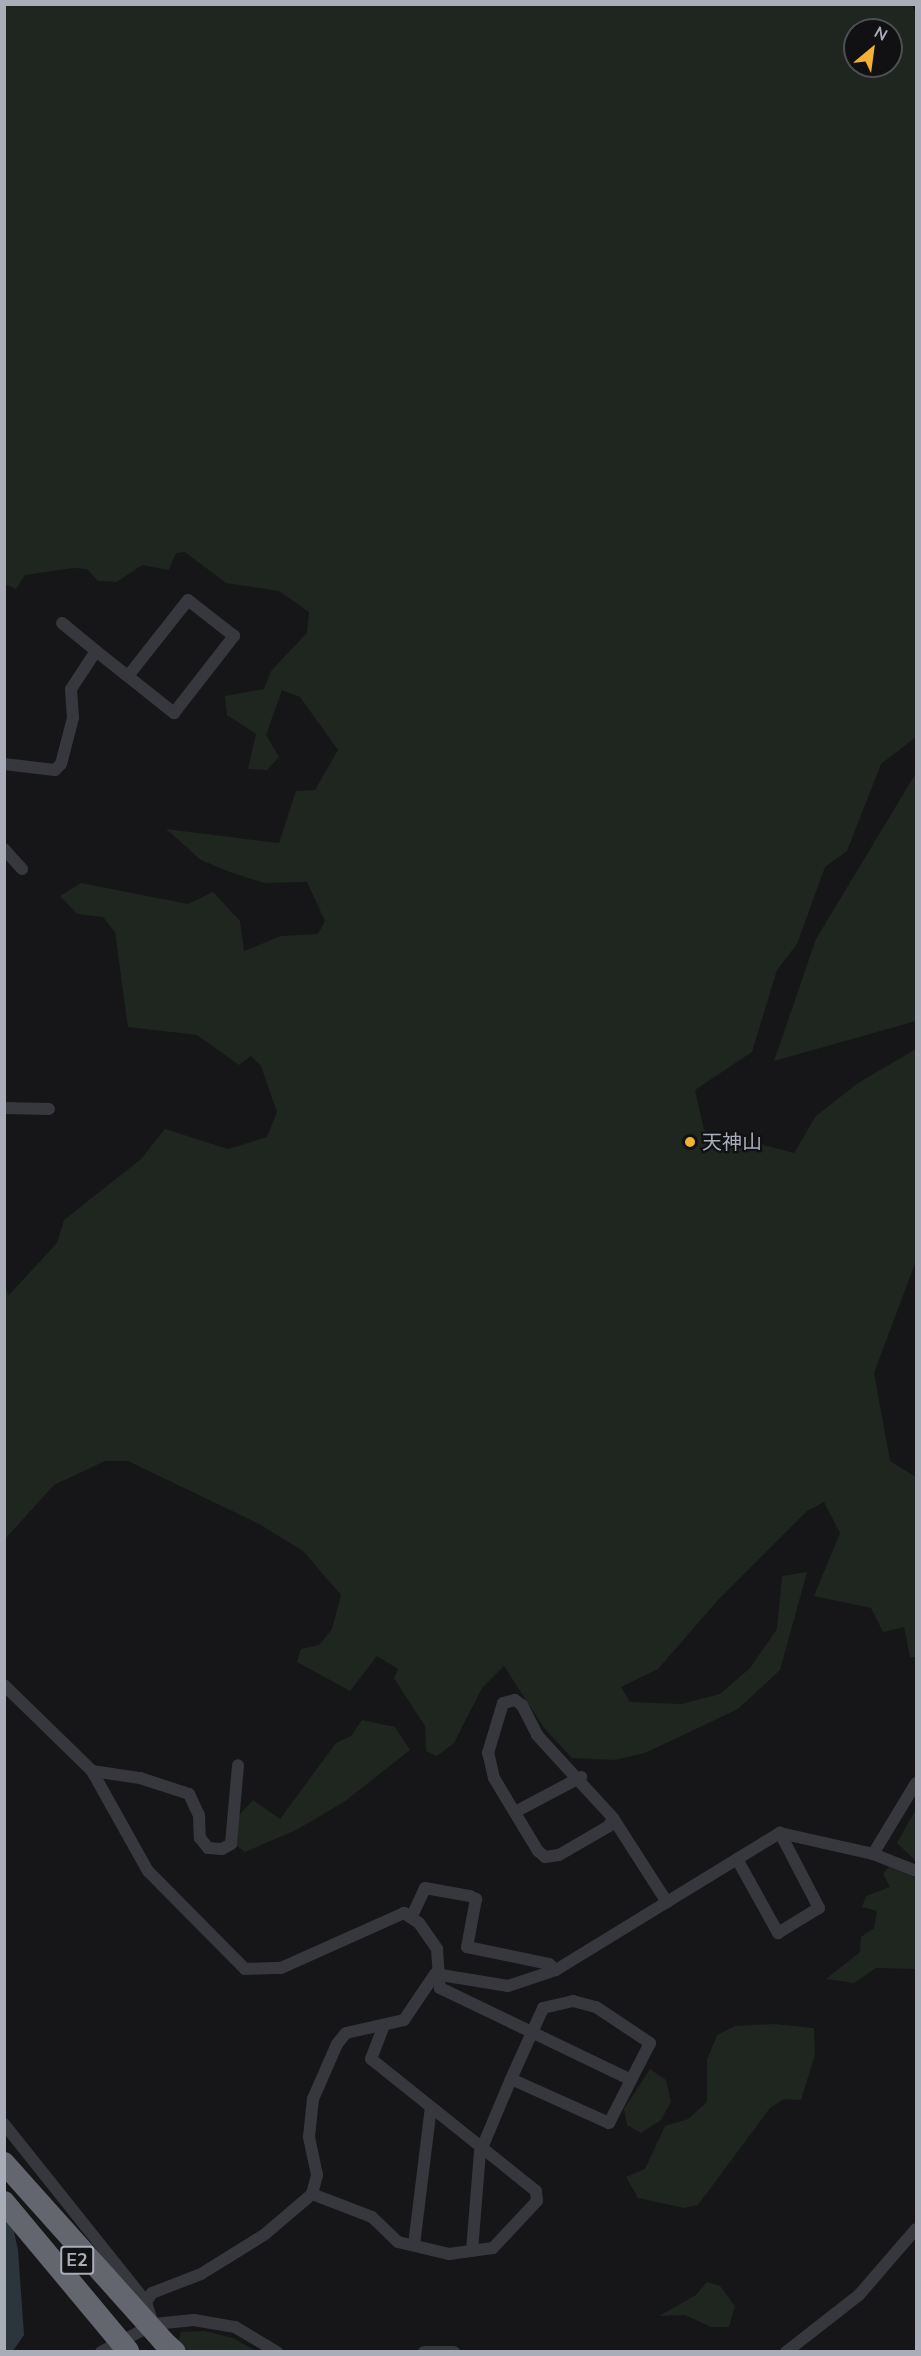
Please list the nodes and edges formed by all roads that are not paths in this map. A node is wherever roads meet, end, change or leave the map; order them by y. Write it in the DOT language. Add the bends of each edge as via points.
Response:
graph roads {
  1 [pos="62,623"];
  2 [pos="96,651"];
  3 [pos="128,676"];
  4 [pos="4,764"];
  5 [pos="4,849"];
  6 [pos="22,869"];
  7 [pos="4,1108"];
  8 [pos="49,1109"];
  9 [pos="4,1685"];
  10 [pos="237,1765"];
  11 [pos="92,1771"];
  12 [pos="580,1777"];
  13 [pos="916,1783"];
  14 [pos="515,1812"];
  15 [pos="613,1818"];
  16 [pos="780,1833"];
  17 [pos="873,1854"];
  18 [pos="737,1859"];
  19 [pos="916,1871"];
  20 [pos="667,1902"];
  21 [pos="412,1917"];
  22 [pos="556,1970"];
  23 [pos="440,1973"];
  24 [pos="383,2028"];
  25 [pos="532,2032"];
  26 [pos="511,2079"];
  27 [pos="631,2080"];
  28 [pos="431,2107"];
  29 [pos="4,2124"];
  30 [pos="482,2148"];
  31 [pos="4,2163"];
  32 [pos="4,2170"];
  33 [pos="312,2194"];
  34 [pos="4,2202"];
  35 [pos="916,2231"];
  36 [pos="414,2245"];
  37 [pos="472,2251"];
  38 [pos="146,2302"];
  39 [pos="160,2343"];
  40 [pos="128,2351"];
  41 [pos="100,2352"];
  42 [pos="277,2352"];
  43 [pos="424,2352"];
  44 [pos="454,2352"];
  45 [pos="786,2352"];
  1 -- 2 [label="street"];
  2 -- 3 [label="street"];
  2 -- 4 [label="street" via="71,688 73,718 61,764 55,770"];
  3 -- 3 [label="street" via="174,713 234,636 188,600"];
  5 -- 6 [label="street"];
  7 -- 8 [label="street"];
  9 -- 11 [label="street"];
  10 -- 11 [label="street" via="231,1844 222,1849 208,1848 200,1838 199,1815 189,1794 140,1778"];
  11 -- 21 [label="street" via="148,1871 245,1969 281,1968 365,1934 396,1915"];
  12 -- 14 [label="street"];
  12 -- 14 [label="street" via="537,1735 522,1705 515,1700 503,1703 488,1753 494,1778"];
  12 -- 15 [label="street"];
  13 -- 17 [label="street"];
  14 -- 15 [label="street" via="545,1857 609,1826"];
  15 -- 20 [label="street"];
  16 -- 17 [label="street"];
  16 -- 18 [label="street"];
  16 -- 18 [label="street" via="819,1908 778,1933"];
  17 -- 19 [label="street"];
  18 -- 20 [label="street"];
  20 -- 22 [label="street"];
  21 -- 22 [label="street" via="425,1888 470,1896 476,1899 467,1947 549,1964"];
  21 -- 23 [label="street" via="437,1949"];
  22 -- 23 [label="street" via="508,1986"];
  23 -- 24 [label="street" via="404,2020"];
  23 -- 25 [label="street" via="440,1988"];
  24 -- 28 [label="street" via="371,2059"];
  24 -- 33 [label="street" via="346,2033 316,2089 308,2126 317,2175"];
  25 -- 26 [label="street"];
  25 -- 27 [label="street"];
  25 -- 27 [label="street" via="543,2008 573,2001 596,2007 650,2043"];
  26 -- 27 [label="street" via="609,2123"];
  26 -- 30 [label="street"];
  28 -- 30 [label="street"];
  28 -- 36 [label="street"];
  29 -- 38 [label="street"];
  30 -- 37 [label="street"];
  30 -- 37 [label="street" via="536,2191 537,2201 494,2248"];
  31 -- 39 [label="highway, bridge"];
  32 -- 39 [label="highway, E2"];
  33 -- 36 [label="street" via="372,2217 398,2242"];
  33 -- 38 [label="street" via="264,2235 201,2274 160,2288"];
  34 -- 40 [label="highway, E2, bridge"];
  35 -- 45 [label="street" via="859,2295"];
  36 -- 37 [label="street" via="449,2254"];
  38 -- 39 [label="street"];
  39 -- 41 [label="street"];
  39 -- 42 [label="street" via="215,2321"];
  43 -- 44 [label="street"];
}
